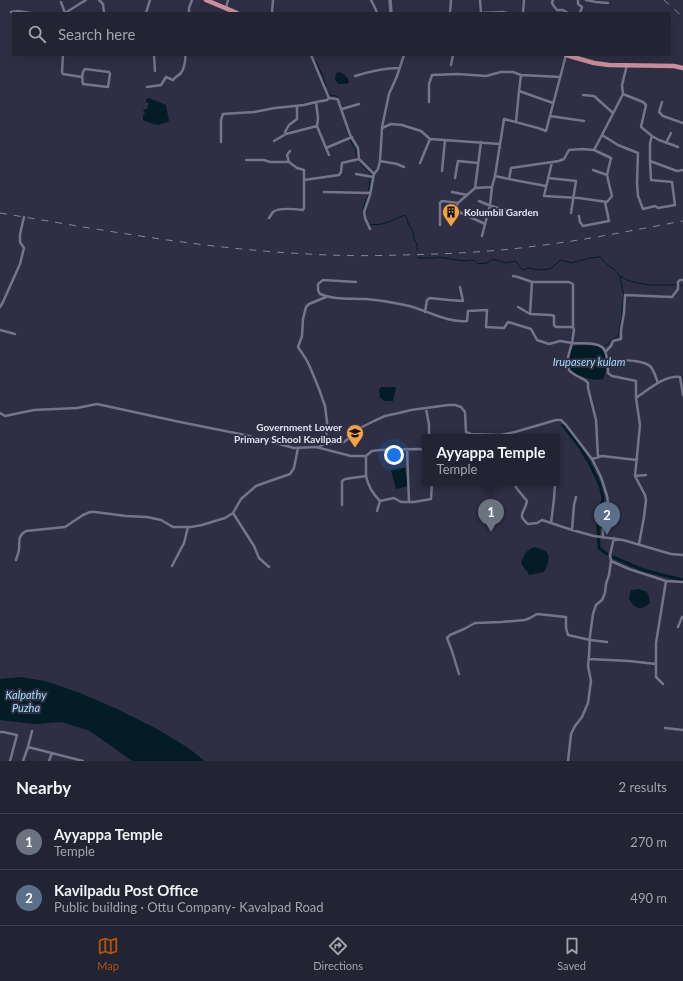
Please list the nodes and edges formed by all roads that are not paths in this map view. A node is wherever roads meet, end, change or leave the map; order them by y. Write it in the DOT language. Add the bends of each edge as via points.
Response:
graph roads {
  1 [pos="86,0"];
  2 [pos="99,0"];
  3 [pos="150,0"];
  4 [pos="192,0"];
  5 [pos="206,0"];
  6 [pos="228,0"];
  7 [pos="273,0"];
  8 [pos="371,0"];
  9 [pos="390,0"];
  10 [pos="451,0"];
  11 [pos="480,0"];
  12 [pos="524,0"];
  13 [pos="553,0"];
  14 [pos="578,0"];
  15 [pos="586,0"];
  16 [pos="61,2"];
  17 [pos="608,3"];
  18 [pos="226,8"];
  19 [pos="11,12"];
  20 [pos="24,12"];
  21 [pos="65,12"];
  22 [pos="67,12"];
  23 [pos="104,12"];
  24 [pos="146,12"];
  25 [pos="189,12"];
  26 [pos="235,12"];
  27 [pos="272,12"];
  28 [pos="377,12"];
  29 [pos="391,12"];
  30 [pos="450,12"];
  31 [pos="481,12"];
  32 [pos="523,12"];
  33 [pos="566,12"];
  34 [pos="580,12"];
  35 [pos="63,56"];
  36 [pos="154,56"];
  37 [pos="185,56"];
  38 [pos="311,56"];
  39 [pos="404,56"];
  40 [pos="453,56"];
  41 [pos="566,56"];
  42 [pos="570,56"];
  43 [pos="451,65"];
  44 [pos="627,65"];
  45 [pos="399,68"];
  46 [pos="683,68"];
  47 [pos="155,71"];
  48 [pos="521,75"];
  49 [pos="355,76"];
  50 [pos="82,77"];
  51 [pos="560,77"];
  52 [pos="147,87"];
  53 [pos="519,91"];
  54 [pos="623,94"];
  55 [pos="583,95"];
  56 [pos="328,98"];
  57 [pos="316,102"];
  58 [pos="428,102"];
  59 [pos="662,102"];
  60 [pos="553,103"];
  61 [pos="359,104"];
  62 [pos="297,106"];
  63 [pos="342,109"];
  64 [pos="613,113"];
  65 [pos="550,116"];
  66 [pos="584,121"];
  67 [pos="516,122"];
  68 [pos="683,123"];
  69 [pos="317,126"];
  70 [pos="382,128"];
  71 [pos="672,133"];
  72 [pos="286,134"];
  73 [pos="602,135"];
  74 [pos="652,136"];
  75 [pos="352,138"];
  76 [pos="430,139"];
  77 [pos="445,140"];
  78 [pos="274,141"];
  79 [pos="221,142"];
  80 [pos="481,142"];
  81 [pos="666,143"];
  82 [pos="500,144"];
  83 [pos="678,147"];
  84 [pos="326,148"];
  85 [pos="594,150"];
  86 [pos="290,151"];
  87 [pos="329,155"];
  88 [pos="359,159"];
  89 [pos="246,160"];
  90 [pos="380,161"];
  91 [pos="650,161"];
  92 [pos="289,162"];
  93 [pos="552,162"];
  94 [pos="420,163"];
  95 [pos="478,164"];
  96 [pos="404,167"];
  97 [pos="593,170"];
  98 [pos="683,170"];
  99 [pos="442,171"];
  100 [pos="356,174"];
  101 [pos="607,175"];
  102 [pos="373,176"];
  103 [pos="495,176"];
  104 [pos="455,178"];
  105 [pos="548,178"];
  106 [pos="509,179"];
  107 [pos="304,180"];
  108 [pos="492,186"];
  109 [pos="546,186"];
  110 [pos="475,188"];
  111 [pos="324,192"];
  112 [pos="452,192"];
  113 [pos="370,193"];
  114 [pos="467,195"];
  115 [pos="573,198"];
  116 [pos="479,200"];
  117 [pos="605,202"];
  118 [pos="458,203"];
  119 [pos="490,206"];
  120 [pos="526,211"];
  121 [pos="571,213"];
  122 [pos="579,216"];
  123 [pos="24,217"];
  124 [pos="269,218"];
  125 [pos="485,224"];
  126 [pos="440,225"];
  127 [pos="370,228"];
  128 [pos="482,236"];
  129 [pos="513,276"];
  130 [pos="683,280"];
  131 [pos="356,282"];
  132 [pos="532,282"];
  133 [pos="460,287"];
  134 [pos="326,296"];
  135 [pos="518,306"];
  136 [pos="0,307"];
  137 [pos="425,312"];
  138 [pos="530,314"];
  139 [pos="573,327"];
  140 [pos="0,330"];
  141 [pos="15,334"];
  142 [pos="572,344"];
  143 [pos="606,351"];
  144 [pos="608,360"];
  145 [pos="658,383"];
  146 [pos="683,395"];
  147 [pos="636,398"];
  148 [pos="426,408"];
  149 [pos="0,413"];
  150 [pos="429,434"];
  151 [pos="470,434"];
  152 [pos="505,434"];
  153 [pos="324,444"];
  154 [pos="298,448"];
  155 [pos="319,448"];
  156 [pos="407,449"];
  157 [pos="422,450"];
  158 [pos="366,456"];
  159 [pos="598,457"];
  160 [pos="592,459"];
  161 [pos="637,460"];
  162 [pos="366,476"];
  163 [pos="635,476"];
  164 [pos="646,476"];
  165 [pos="432,486"];
  166 [pos="516,486"];
  167 [pos="554,486"];
  168 [pos="576,497"];
  169 [pos="380,501"];
  170 [pos="408,502"];
  171 [pos="342,505"];
  172 [pos="377,511"];
  173 [pos="233,513"];
  174 [pos="551,523"];
  175 [pos="188,527"];
  176 [pos="572,530"];
  177 [pos="603,538"];
  178 [pos="614,538"];
  179 [pos="638,544"];
  180 [pos="683,554"];
  181 [pos="16,560"];
  182 [pos="611,561"];
  183 [pos="172,566"];
  184 [pos="269,567"];
  185 [pos="666,581"];
  186 [pos="683,582"];
  187 [pos="683,612"];
  188 [pos="682,618"];
  189 [pos="678,626"];
  190 [pos="590,640"];
  191 [pos="607,642"];
  192 [pos="589,659"];
  193 [pos="656,664"];
  194 [pos="458,674"];
  195 [pos="663,684"];
  196 [pos="665,728"];
  197 [pos="683,730"];
  198 [pos="32,731"];
  199 [pos="0,732"];
  200 [pos="28,747"];
  201 [pos="52,753"];
  202 [pos="10,761"];
  203 [pos="24,761"];
  204 [pos="50,761"];
  205 [pos="83,761"];
  206 [pos="568,761"];
  1 -- 22 [label="street"];
  2 -- 23 [label="street" via="103,4"];
  3 -- 24 [label="street"];
  4 -- 25 [label="street"];
  5 -- 18 [label="highway"];
  6 -- 18 [label="street"];
  7 -- 27 [label="street"];
  8 -- 28 [label="street"];
  9 -- 29 [label="street"];
  10 -- 30 [label="street"];
  11 -- 31 [label="street"];
  12 -- 32 [label="street"];
  13 -- 33 [label="street" via="557,10"];
  14 -- 34 [label="street" via="582,7"];
  15 -- 17 [label="street"];
  16 -- 21 [label="street"];
  18 -- 26 [label="highway"];
  19 -- 20 [label="street"];
  35 -- 50 [label="street" via="62,74"];
  36 -- 47 [label="street"];
  37 -- 52 [label="street" via="181,72 173,80 166,77 161,85"];
  38 -- 56 [label="street"];
  39 -- 45 [label="street"];
  40 -- 43 [label="street"];
  41 -- 51 [label="street"];
  42 -- 44 [label="highway" via="594,63"];
  44 -- 46 [label="highway"];
  44 -- 54 [label="street" via="622,84"];
  45 -- 49 [label="street" via="385,68"];
  45 -- 70 [label="street" via="389,94"];
  48 -- 51 [label="street"];
  48 -- 53 [label="street"];
  48 -- 58 [label="street" via="513,72 486,76 432,75 428,84"];
  50 -- 50 [label="street" via="83,84 108,87 109,85 109,72 85,69"];
  51 -- 60 [label="street"];
  53 -- 60 [label="street"];
  53 -- 67 [label="street"];
  54 -- 64 [label="street"];
  54 -- 74 [label="street" via="646,105 640,127"];
  55 -- 64 [label="street" via="594,96"];
  56 -- 57 [label="street"];
  56 -- 63 [label="street" via="337,99"];
  57 -- 62 [label="street"];
  57 -- 69 [label="street"];
  59 -- 68 [label="street" via="659,112 663,116"];
  60 -- 65 [label="street"];
  61 -- 63 [label="street"];
  62 -- 72 [label="street" via="297,119 289,125"];
  62 -- 79 [label="street" via="223,114"];
  63 -- 75 [label="street"];
  64 -- 73 [label="street"];
  65 -- 66 [label="street"];
  65 -- 67 [label="street" via="546,131"];
  67 -- 82 [label="street" via="504,119"];
  69 -- 72 [label="street"];
  69 -- 84 [label="street"];
  70 -- 76 [label="street" via="391,124 402,125 421,131"];
  70 -- 90 [label="street"];
  71 -- 81 [label="street"];
  72 -- 78 [label="street"];
  73 -- 85 [label="street"];
  73 -- 91 [label="street" via="618,145 638,152 638,196 643,209 675,204 672,182 651,180"];
  74 -- 81 [label="street"];
  74 -- 91 [label="street"];
  75 -- 84 [label="street"];
  75 -- 88 [label="street" via="358,148"];
  76 -- 77 [label="street"];
  76 -- 94 [label="street"];
  77 -- 80 [label="street"];
  77 -- 99 [label="street"];
  80 -- 82 [label="street"];
  80 -- 95 [label="street"];
  81 -- 83 [label="street"];
  82 -- 103 [label="street"];
  84 -- 87 [label="street"];
  85 -- 93 [label="street" via="569,150 564,159"];
  85 -- 101 [label="street" via="611,158"];
  86 -- 92 [label="street" via="287,155"];
  88 -- 102 [label="street"];
  88 -- 107 [label="street" via="342,163 339,175"];
  89 -- 92 [label="street"];
  90 -- 96 [label="street"];
  90 -- 102 [label="street"];
  91 -- 98 [label="street" via="677,171"];
  92 -- 107 [label="street" via="304,170"];
  93 -- 105 [label="street"];
  93 -- 106 [label="street" via="511,168"];
  95 -- 104 [label="street" via="458,161"];
  95 -- 110 [label="street"];
  97 -- 101 [label="street"];
  100 -- 102 [label="street"];
  101 -- 117 [label="street" via="612,196"];
  102 -- 113 [label="street"];
  103 -- 106 [label="street"];
  103 -- 108 [label="street"];
  105 -- 109 [label="street"];
  105 -- 115 [label="street" via="576,181"];
  106 -- 109 [label="street"];
  107 -- 124 [label="street" via="303,210 276,210"];
  108 -- 110 [label="street"];
  108 -- 119 [label="street"];
  109 -- 115 [label="street" via="544,196"];
  110 -- 114 [label="street"];
  111 -- 113 [label="street"];
  112 -- 114 [label="street"];
  113 -- 127 [label="street" via="364,212"];
  114 -- 118 [label="street"];
  115 -- 117 [label="street"];
  115 -- 121 [label="street"];
  116 -- 119 [label="street"];
  117 -- 122 [label="street" via="608,221 583,226"];
  118 -- 125 [label="street" via="457,211"];
  118 -- 126 [label="street" via="440,203"];
  119 -- 120 [label="street"];
  119 -- 125 [label="street"];
  123 -- 136 [label="street" via="20,234 20,242 24,248 22,257"];
  125 -- 128 [label="street"];
  129 -- 132 [label="street"];
  130 -- 143 [label="street" via="678,282 678,289 672,298 625,295 621,339 613,341"];
  131 -- 134 [label="street" via="323,280 318,284 318,290"];
  132 -- 138 [label="street"];
  132 -- 139 [label="street" via="573,284"];
  133 -- 137 [label="street" via="463,301 430,298 427,300"];
  134 -- 137 [label="street" via="384,301 407,305"];
  134 -- 153 [label="street" via="306,307 298,347 310,367 325,406 327,431"];
  135 -- 138 [label="street"];
  137 -- 142 [label="street" via="459,322 467,321 468,311 487,310 486,327 504,328 508,322 531,329 537,340 549,344 560,341"];
  138 -- 139 [label="street" via="551,315 554,316 556,327"];
  139 -- 142 [label="street"];
  140 -- 141 [label="street"];
  142 -- 143 [label="street" via="594,343 603,346"];
  142 -- 159 [label="street" via="568,355 568,369 588,383 596,420"];
  143 -- 144 [label="street"];
  144 -- 145 [label="street" via="645,363 652,369"];
  144 -- 147 [label="street" via="608,372 612,376 636,381"];
  145 -- 146 [label="street" via="675,376 680,377"];
  145 -- 147 [label="street"];
  147 -- 161 [label="street" via="640,425"];
  148 -- 150 [label="street"];
  148 -- 151 [label="street" via="448,405 461,407 465,412 466,432"];
  148 -- 153 [label="street" via="385,416 360,428 344,442"];
  149 -- 154 [label="street" via="5,416 34,410 77,408 98,404 245,434"];
  152 -- 160 [label="street" via="561,420"];
  153 -- 155 [label="street"];
  154 -- 155 [label="street"];
  154 -- 173 [label="street" via="294,468 290,474 256,486 241,499"];
  155 -- 158 [label="street" via="351,456"];
  156 -- 157 [label="street"];
  156 -- 158 [label="street" via="372,451"];
  156 -- 170 [label="street"];
  158 -- 162 [label="street"];
  159 -- 160 [label="street"];
  159 -- 161 [label="street"];
  160 -- 177 [label="street" via="601,477 608,503"];
  161 -- 163 [label="street"];
  162 -- 169 [label="street" via="367,484"];
  162 -- 171 [label="street" via="345,478 342,481"];
  163 -- 164 [label="street"];
  163 -- 179 [label="street" via="646,500"];
  165 -- 170 [label="street" via="431,499"];
  166 -- 174 [label="street" via="527,501 521,518 528,524 542,520"];
  167 -- 174 [label="street"];
  168 -- 176 [label="street"];
  169 -- 170 [label="street" via="394,498"];
  169 -- 172 [label="street"];
  173 -- 175 [label="street" via="225,518"];
  173 -- 184 [label="street" via="259,558"];
  174 -- 176 [label="street"];
  175 -- 181 [label="street" via="173,527 147,517 90,512 65,527 26,531 20,537"];
  175 -- 183 [label="street" via="184,543"];
  176 -- 177 [label="street"];
  177 -- 178 [label="street"];
  178 -- 179 [label="street"];
  178 -- 182 [label="street"];
  179 -- 180 [label="street" via="671,554"];
  182 -- 185 [label="street"];
  182 -- 190 [label="street" via="602,600 596,605 593,614"];
  185 -- 186 [label="street"];
  185 -- 193 [label="street" via="656,644"];
  187 -- 188 [label="street"];
  188 -- 189 [label="street"];
  190 -- 191 [label="street"];
  190 -- 192 [label="street"];
  190 -- 194 [label="street" via="568,635 566,617 537,614 525,620 475,623 447,638"];
  192 -- 193 [label="street"];
  192 -- 206 [label="street" via="591,682 588,703 571,734"];
  193 -- 195 [label="street" via="656,677"];
  196 -- 197 [label="street"];
  198 -- 200 [label="street"];
  199 -- 202 [label="street" via="17,735"];
  200 -- 201 [label="street"];
  200 -- 203 [label="street"];
  201 -- 204 [label="street"];
  201 -- 205 [label="street"];
}
